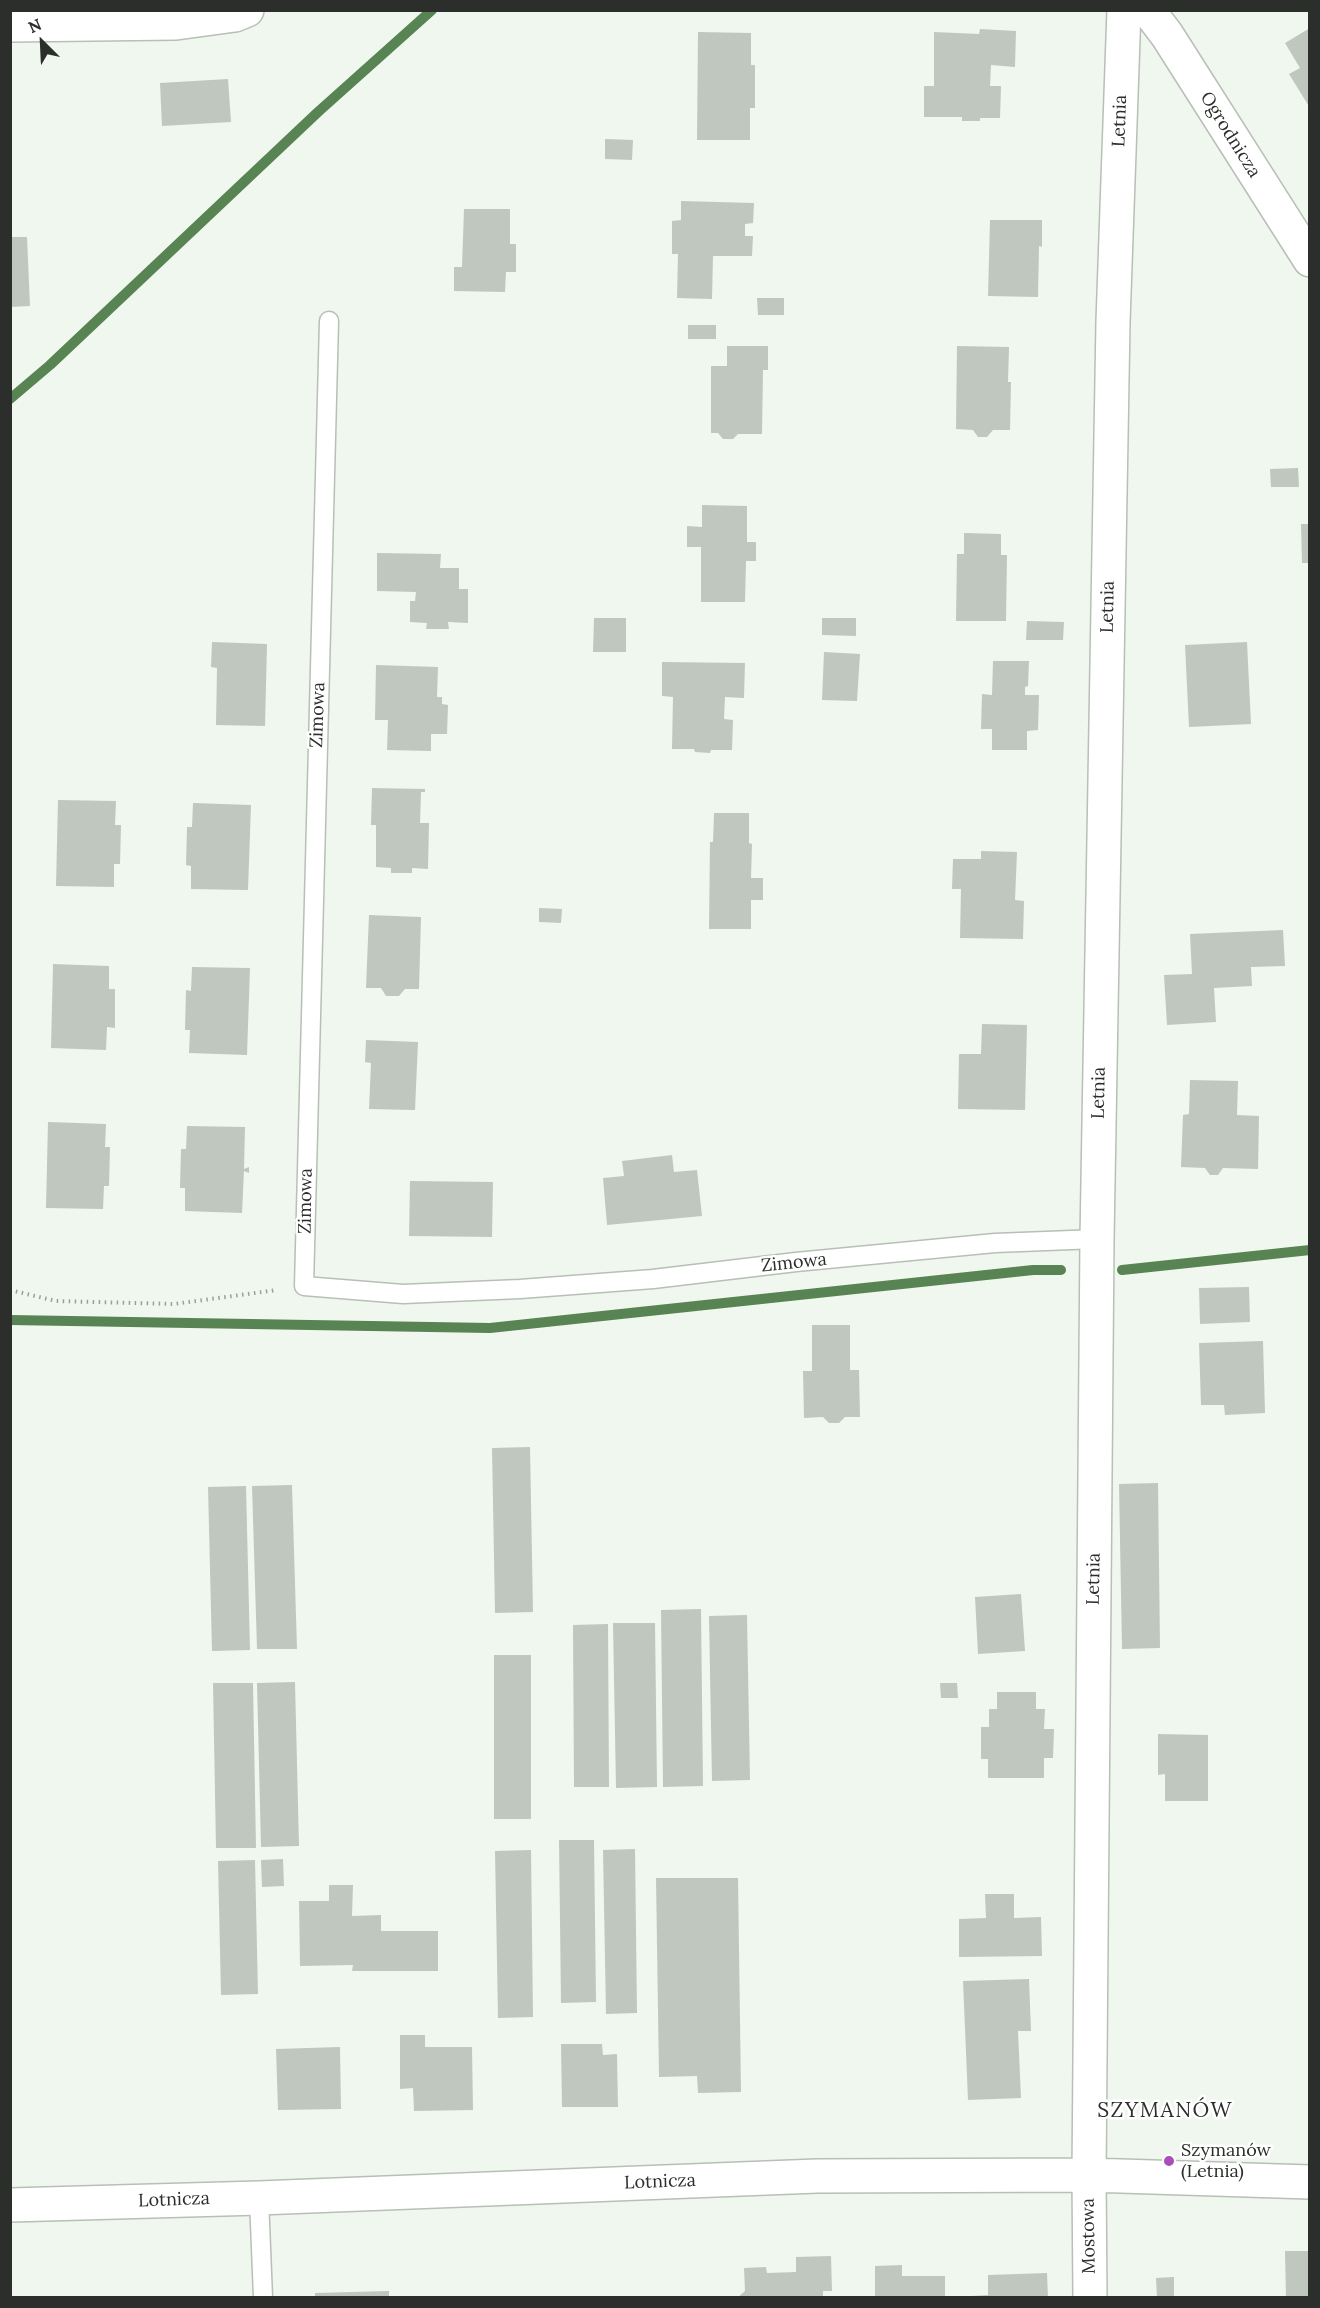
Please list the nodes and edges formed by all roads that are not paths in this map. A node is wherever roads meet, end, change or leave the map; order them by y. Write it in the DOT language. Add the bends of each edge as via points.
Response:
graph roads {
  1 [pos="247,10"];
  2 [pos="1124,10"];
  3 [pos="1148,10"];
  4 [pos="10,25"];
  5 [pos="1308,254"];
  6 [pos="329,321"];
  7 [pos="1097,1239"];
  8 [pos="1089,2175"];
  9 [pos="1310,2182"];
  10 [pos="259,2198"];
  11 [pos="10,2205"];
  12 [pos="263,2298"];
  13 [pos="1090,2298"];
  1 -- 4 [label="street" via="176,23"];
  2 -- 7 [label="street, Letnia" via="1113,322"];
  3 -- 5 [label="street, Ogrodnicza"];
  6 -- 7 [label="lane, Zimowa" via="304,1286 403,1294 520,1289 995,1243"];
  7 -- 8 [label="street, Letnia"];
  8 -- 9 [label="street, Lotnicza"];
  8 -- 10 [label="street, Lotnicza" via="818,2176"];
  8 -- 13 [label="street, Mostowa"];
  10 -- 11 [label="street, Lotnicza"];
  10 -- 12 [label="lane"];
}
